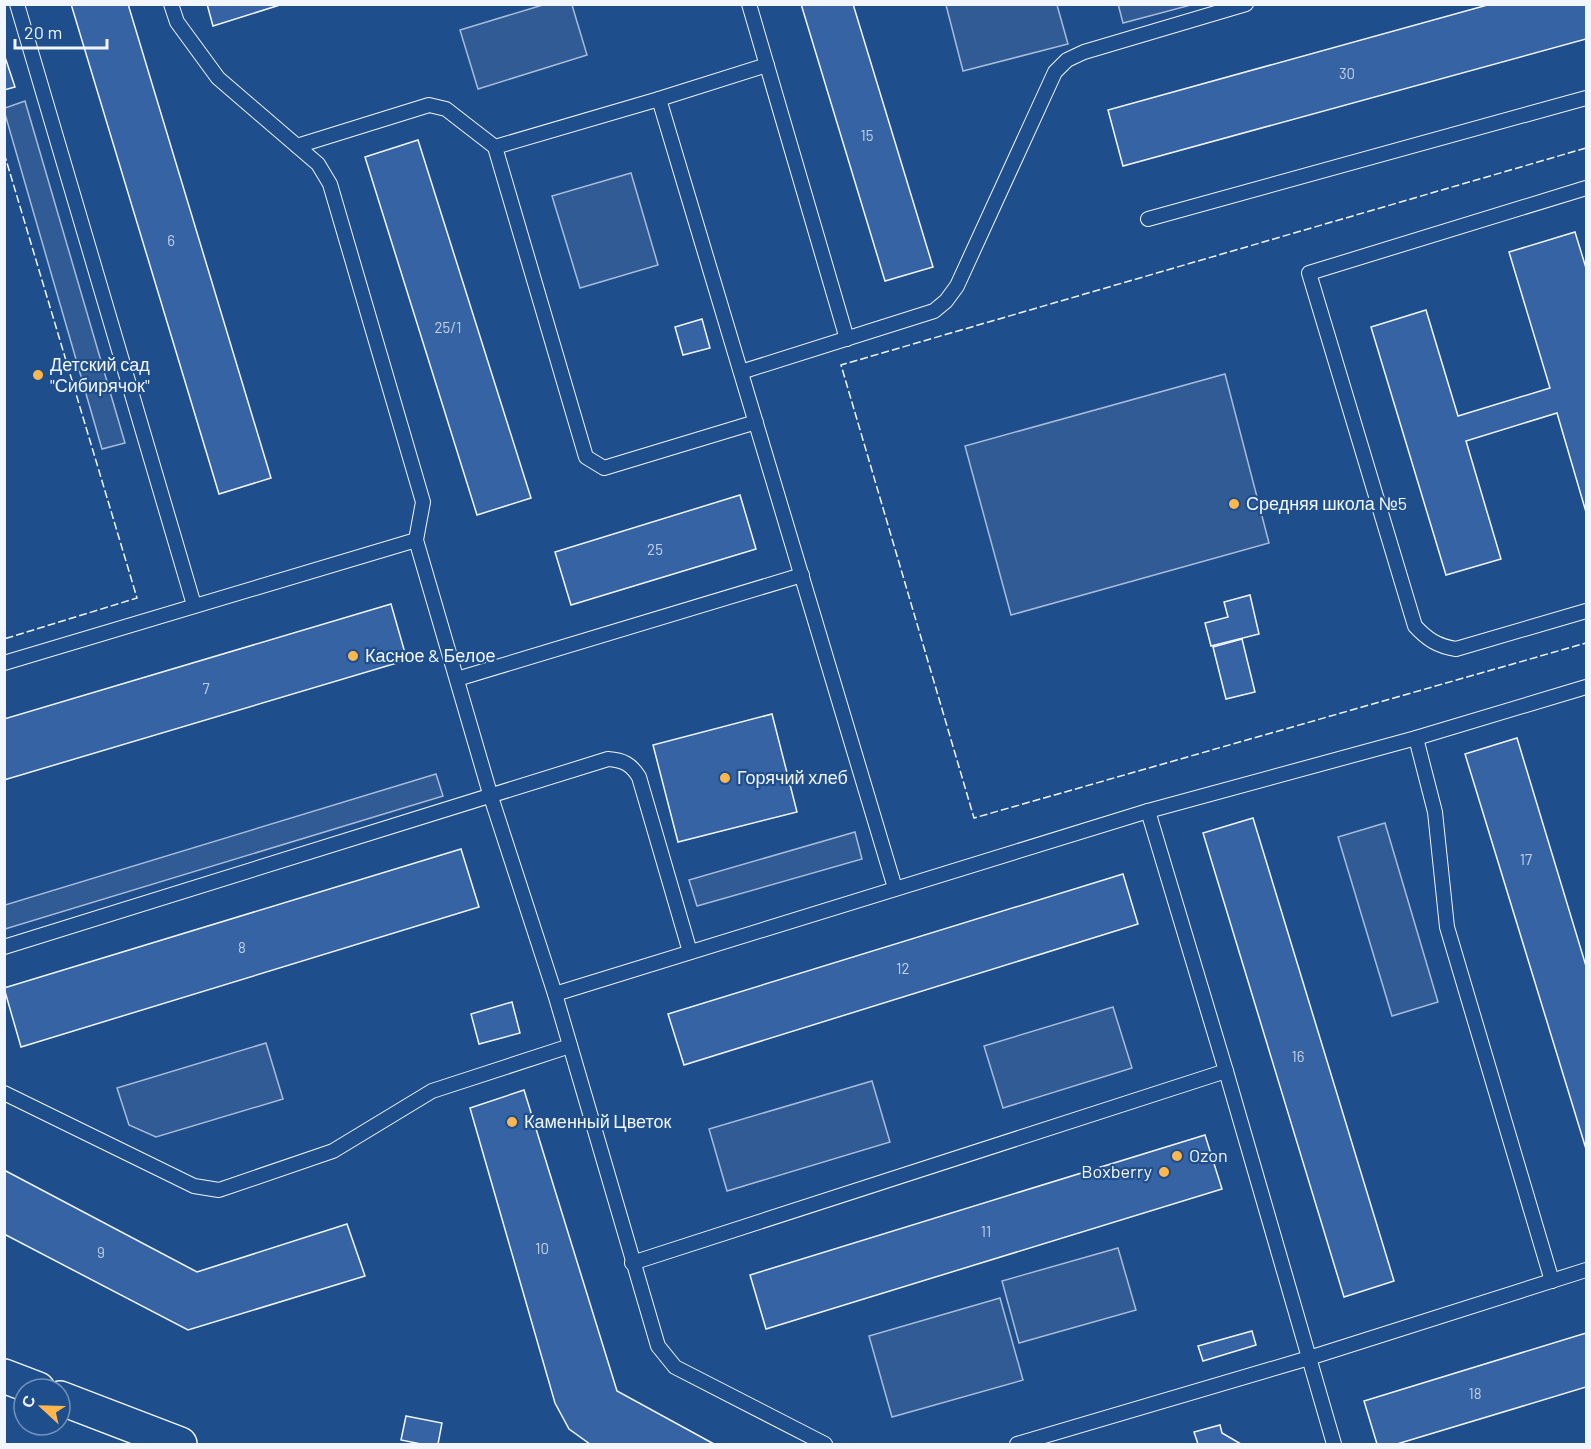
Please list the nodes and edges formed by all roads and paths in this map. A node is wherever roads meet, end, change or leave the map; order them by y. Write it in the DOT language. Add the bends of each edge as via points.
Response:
graph roads {
  1 [pos="16,4"];
  2 [pos="171,4"];
  3 [pos="749,4"];
  4 [pos="1246,4"];
  5 [pos="767,65"];
  6 [pos="1587,98"];
  7 [pos="659,99"];
  8 [pos="297,146"];
  9 [pos="495,147"];
  10 [pos="1587,188"];
  11 [pos="1148,219"];
  12 [pos="847,339"];
  13 [pos="741,372"];
  14 [pos="756,422"];
  15 [pos="416,540"];
  16 [pos="802,575"];
  17 [pos="194,605"];
  18 [pos="1587,611"];
  19 [pos="4,663"];
  20 [pos="457,679"];
  21 [pos="1587,687"];
  22 [pos="1416,738"];
  23 [pos="491,797"];
  24 [pos="1148,811"];
  25 [pos="895,888"];
  26 [pos="4,947"];
  27 [pos="690,952"];
  28 [pos="555,994"];
  29 [pos="570,1046"];
  30 [pos="1226,1071"];
  31 [pos="4,1093"];
  32 [pos="632,1263"];
  33 [pos="1587,1270"];
  34 [pos="1552,1281"];
  35 [pos="1309,1358"];
  36 [pos="72,1403"];
  37 [pos="180,1444"];
  38 [pos="825,1444"];
  39 [pos="1017,1444"];
  40 [pos="1334,1444"];
  1 -- 17 [label="lane"];
  2 -- 8 [label="lane" via="177,22 218,78"];
  3 -- 5 [label="lane"];
  4 -- 12 [label="lane" via="1067,60 1055,72 957,286 946,301 934,311"];
  5 -- 7 [label="lane"];
  5 -- 12 [label="lane"];
  6 -- 11 [label="lane"];
  7 -- 9 [label="lane"];
  7 -- 13 [label="lane"];
  8 -- 9 [label="lane" via="429,105 446,109"];
  8 -- 15 [label="lane" via="318,164 330,184 423,502"];
  9 -- 14 [label="lane" via="586,458 604,468"];
  10 -- 18 [label="lane" via="1309,273 1415,626 1441,647 1456,649"];
  12 -- 13 [label="lane"];
  13 -- 14 [label="lane"];
  14 -- 16 [label="lane"];
  15 -- 17 [label="lane"];
  15 -- 20 [label="lane"];
  16 -- 20 [label="lane"];
  16 -- 25 [label="lane"];
  17 -- 19 [label="lane"];
  20 -- 23 [label="lane"];
  21 -- 22 [label="lane"];
  22 -- 24 [label="lane"];
  22 -- 34 [label="lane" via="1435,812 1447,927"];
  23 -- 26 [label="lane"];
  23 -- 27 [label="lane" via="608,759 633,767"];
  23 -- 28 [label="lane"];
  24 -- 25 [label="lane"];
  24 -- 30 [label="lane"];
  25 -- 27 [label="lane"];
  27 -- 28 [label="lane"];
  28 -- 29 [label="lane"];
  29 -- 31 [label="lane" via="432,1091 333,1151 219,1190 194,1186"];
  29 -- 32 [label="lane"];
  30 -- 32 [label="lane"];
  30 -- 35 [label="lane"];
  32 -- 38 [label="lane" via="658,1346 675,1367"];
  33 -- 34 [label="lane"];
  34 -- 35 [label="lane"];
  35 -- 39 [label="lane"];
  35 -- 40 [label="lane"];
  36 -- 37 [label="street"];
}
